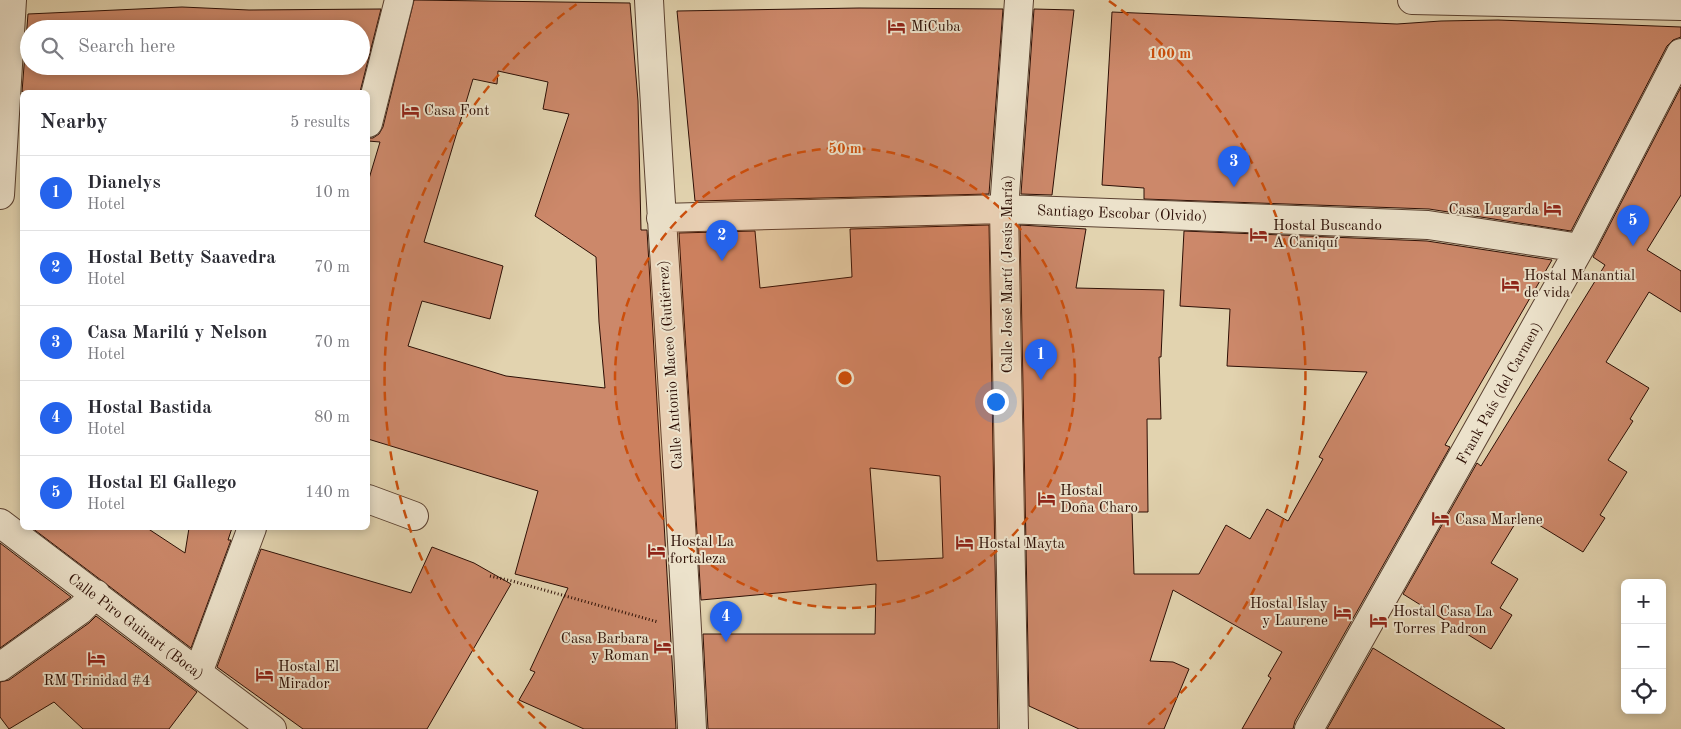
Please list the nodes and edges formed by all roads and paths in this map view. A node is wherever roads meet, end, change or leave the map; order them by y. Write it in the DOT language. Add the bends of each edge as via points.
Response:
graph roads {
  1 [pos="12,0"];
  2 [pos="398,0"];
  3 [pos="649,0"];
  4 [pos="1019,0"];
  5 [pos="1412,0"];
  6 [pos="1681,6"];
  7 [pos="1681,54"];
  8 [pos="370,115"];
  9 [pos="0,195"];
  10 [pos="1004,209"];
  11 [pos="661,218"];
  12 [pos="1580,248"];
  13 [pos="370,499"];
  14 [pos="414,516"];
  15 [pos="0,523"];
  16 [pos="251,530"];
  17 [pos="490,576"];
  18 [pos="96,594"];
  19 [pos="688,627"];
  20 [pos="0,667"];
  21 [pos="198,673"];
  22 [pos="272,729"];
  23 [pos="692,729"];
  24 [pos="1014,729"];
  25 [pos="1309,729"];
  1 -- 9 [label="street"];
  2 -- 8 [label="street"];
  3 -- 11 [label="street, Calle Antonio Maceo (Gutiérrez)"];
  4 -- 10 [label="street, Calle José Martí (Jesús María)"];
  5 -- 6 [label="street"];
  7 -- 12 [label="street, Frank País (del Carmen)"];
  10 -- 11 [label="street, Santiago Escobar (Olvido)"];
  10 -- 12 [label="street, Santiago Escobar (Olvido)" via="1428,225"];
  10 -- 24 [label="street, Calle José Martí (Jesús María)"];
  11 -- 19 [label="street, Calle Antonio Maceo (Gutiérrez)"];
  12 -- 25 [label="street, Frank País (del Carmen)"];
  13 -- 14 [label="street"];
  15 -- 18 [label="street, Calle Piro Guinart (Boca)"];
  16 -- 21 [label="street"];
  17 -- 19 [label="path" via="630,615"];
  18 -- 20 [label="street" via="80,610"];
  18 -- 21 [label="street, Calle Piro Guinart (Boca)"];
  19 -- 23 [label="street, Calle Antonio Maceo (Gutiérrez)"];
  21 -- 22 [label="street, Calle Piro Guinart (Boca)"];
}
